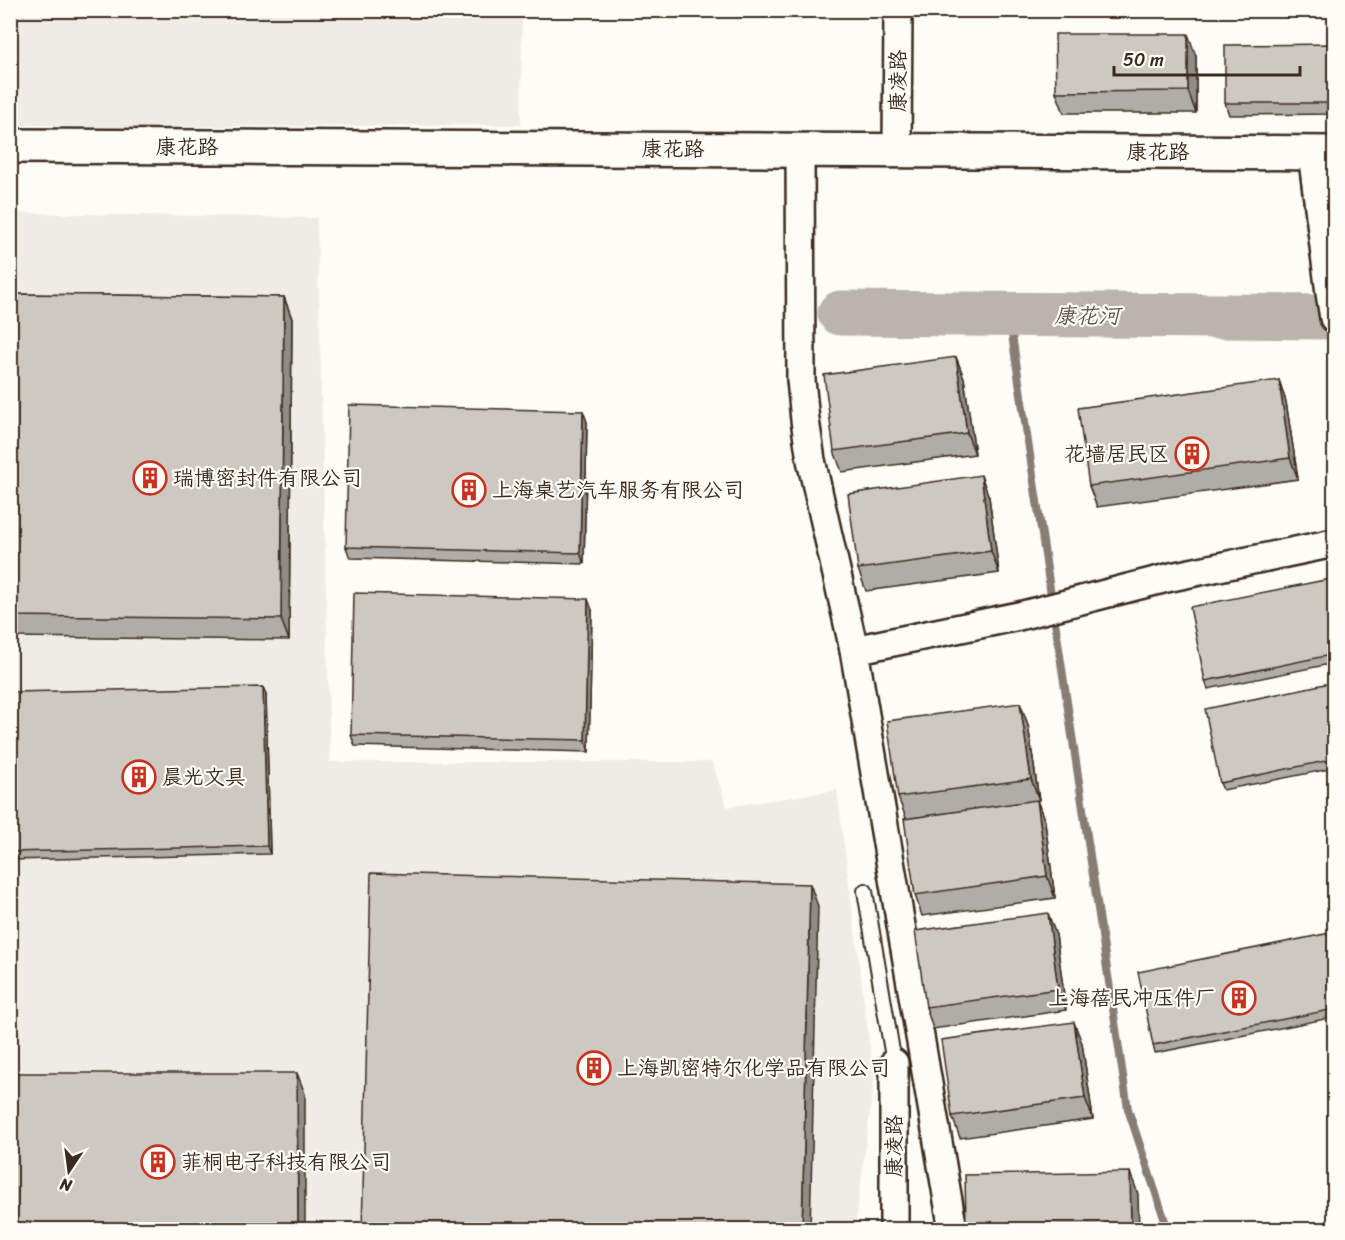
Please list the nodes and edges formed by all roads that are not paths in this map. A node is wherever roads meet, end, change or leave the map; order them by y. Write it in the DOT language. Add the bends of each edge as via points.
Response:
graph roads {
  1 [pos="898,10"];
  2 [pos="10,146"];
  3 [pos="800,150"];
  4 [pos="897,151"];
  5 [pos="1323,153"];
  6 [pos="1332,305"];
  7 [pos="1335,543"];
  8 [pos="854,650"];
  9 [pos="865,891"];
  10 [pos="894,1062"];
  11 [pos="894,1230"];
  12 [pos="952,1230"];
  1 -- 4 [label="street, 康凌路"];
  2 -- 3 [label="street, 康花路"];
  3 -- 4 [label="street, 康花路"];
  3 -- 8 [label="street" via="801,381 805,420"];
  4 -- 5 [label="street, 康花路"];
  5 -- 6 [label="street"];
  7 -- 8 [label="street"];
  8 -- 12 [label="street"];
  9 -- 10 [label="lane"];
  10 -- 11 [label="street, 康凌路"];
}
